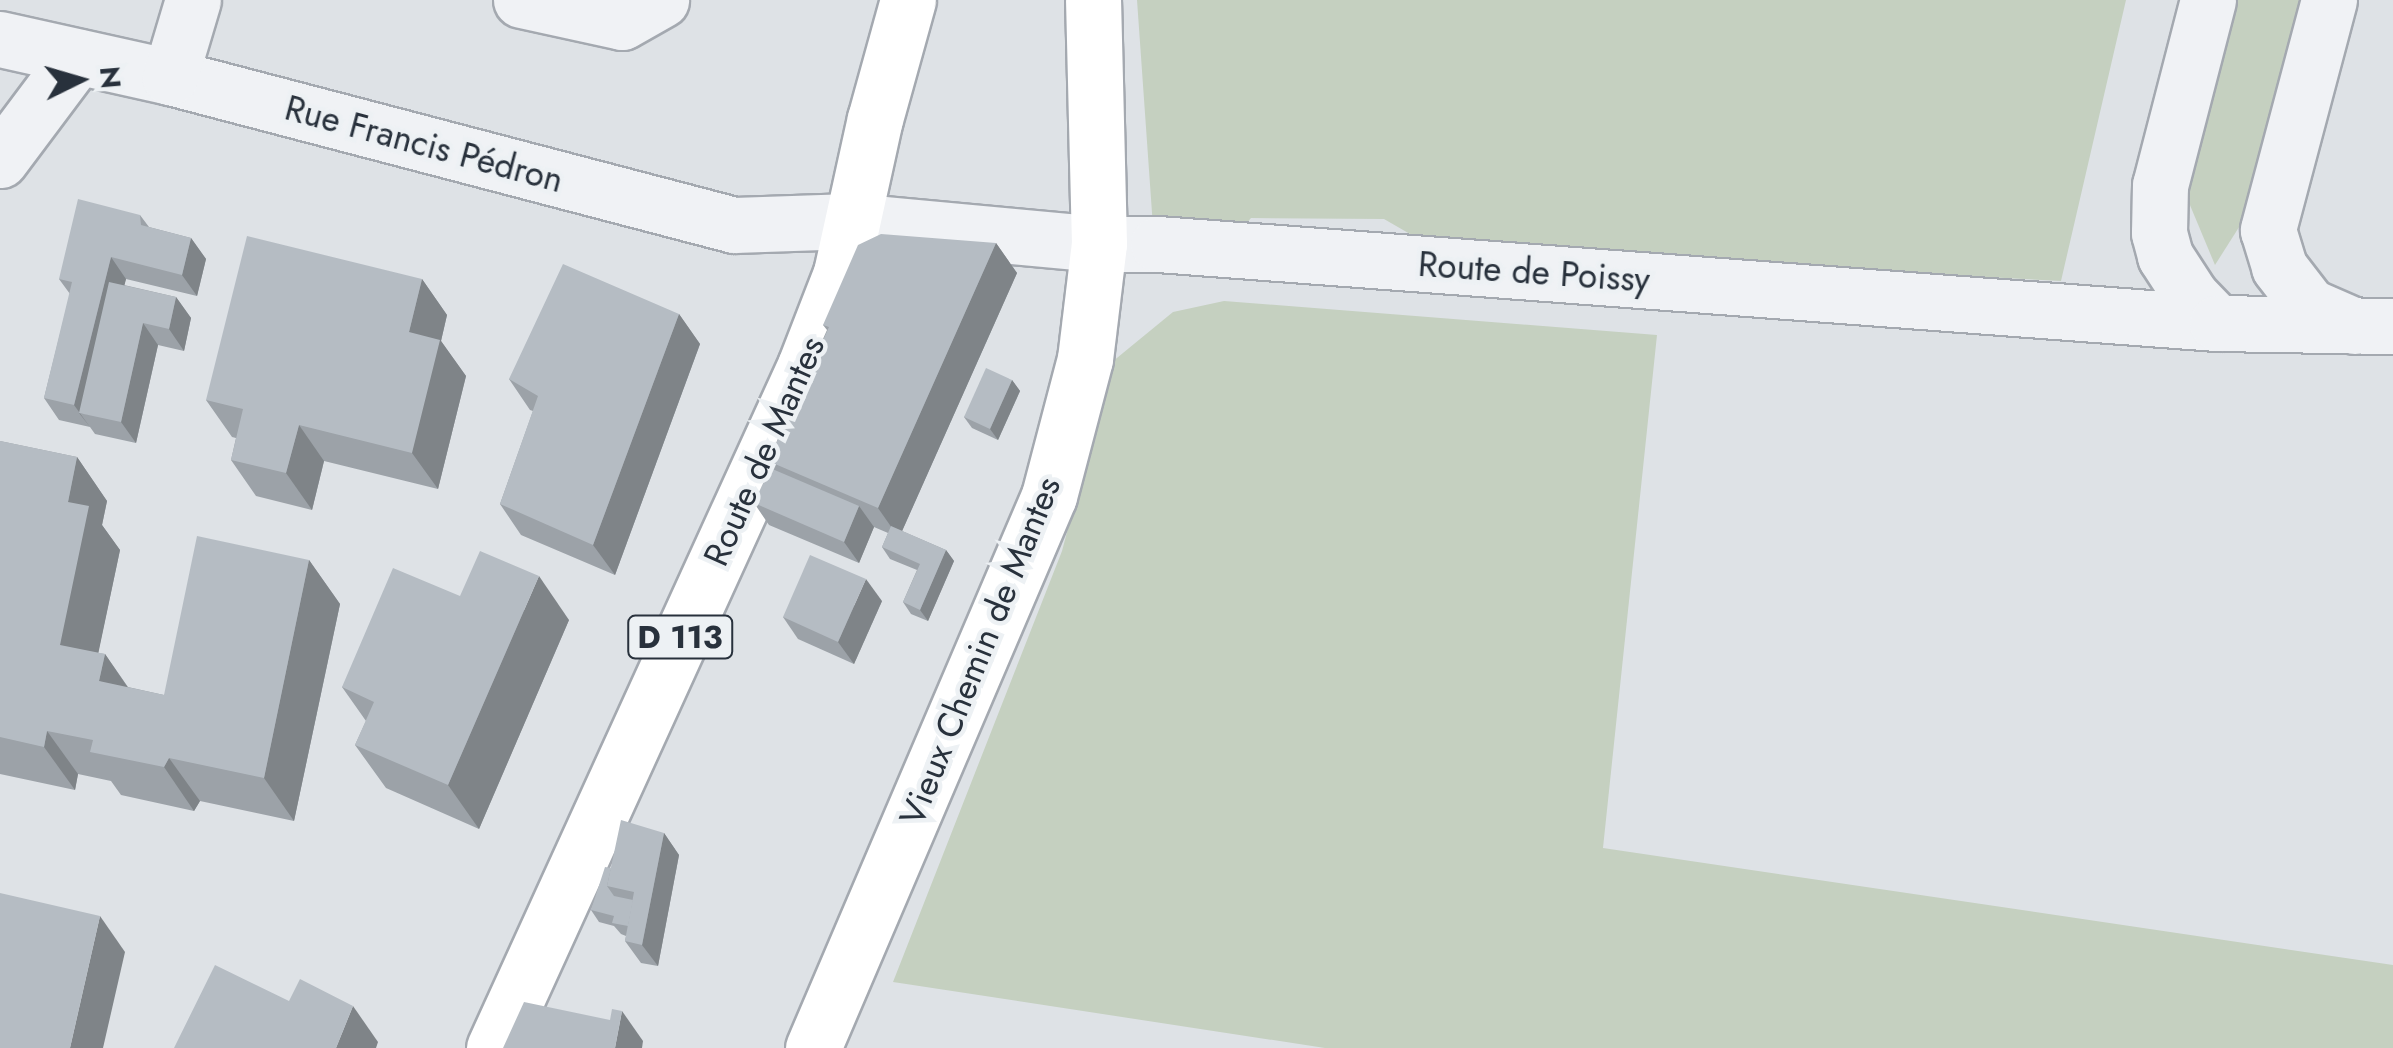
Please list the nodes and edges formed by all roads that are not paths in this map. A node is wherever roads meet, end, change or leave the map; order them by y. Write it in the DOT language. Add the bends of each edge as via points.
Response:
graph roads {
  1 [pos="193,0"];
  2 [pos="521,0"];
  3 [pos="661,0"];
  4 [pos="908,0"];
  5 [pos="1092,0"];
  6 [pos="2208,0"];
  7 [pos="2328,0"];
  8 [pos="0,39"];
  9 [pos="78,57"];
  10 [pos="170,77"];
  11 [pos="0,160"];
  12 [pos="851,221"];
  13 [pos="1099,244"];
  14 [pos="2217,323"];
  15 [pos="2374,326"];
  16 [pos="494,1048"];
  17 [pos="813,1048"];
  1 -- 10 [label="street"];
  2 -- 3 [label="street" via="622,22"];
  4 -- 12 [label="main road, Route de Mantes / D 113"];
  5 -- 13 [label="main road, Vieux Chemin de Mantes"];
  6 -- 14 [label="street" via="2160,185 2159,233 2182,283"];
  7 -- 15 [label="street, Route de Poissy" via="2268,230 2280,268 2309,306"];
  8 -- 9 [label="street, Rue Francis Pédron"];
  9 -- 10 [label="street, Rue Francis Pédron"];
  9 -- 11 [label="street"];
  10 -- 12 [label="street, Rue Francis Pédron" via="734,225"];
  12 -- 13 [label="street, Route de Poissy"];
  12 -- 16 [label="main road, Route de Mantes / D 113" via="842,273 805,366"];
  13 -- 14 [label="street, Route de Poissy"];
  13 -- 17 [label="main road, Vieux Chemin de Mantes" via="1085,359 1048,496"];
  14 -- 15 [label="street, Route de Poissy"];
}
